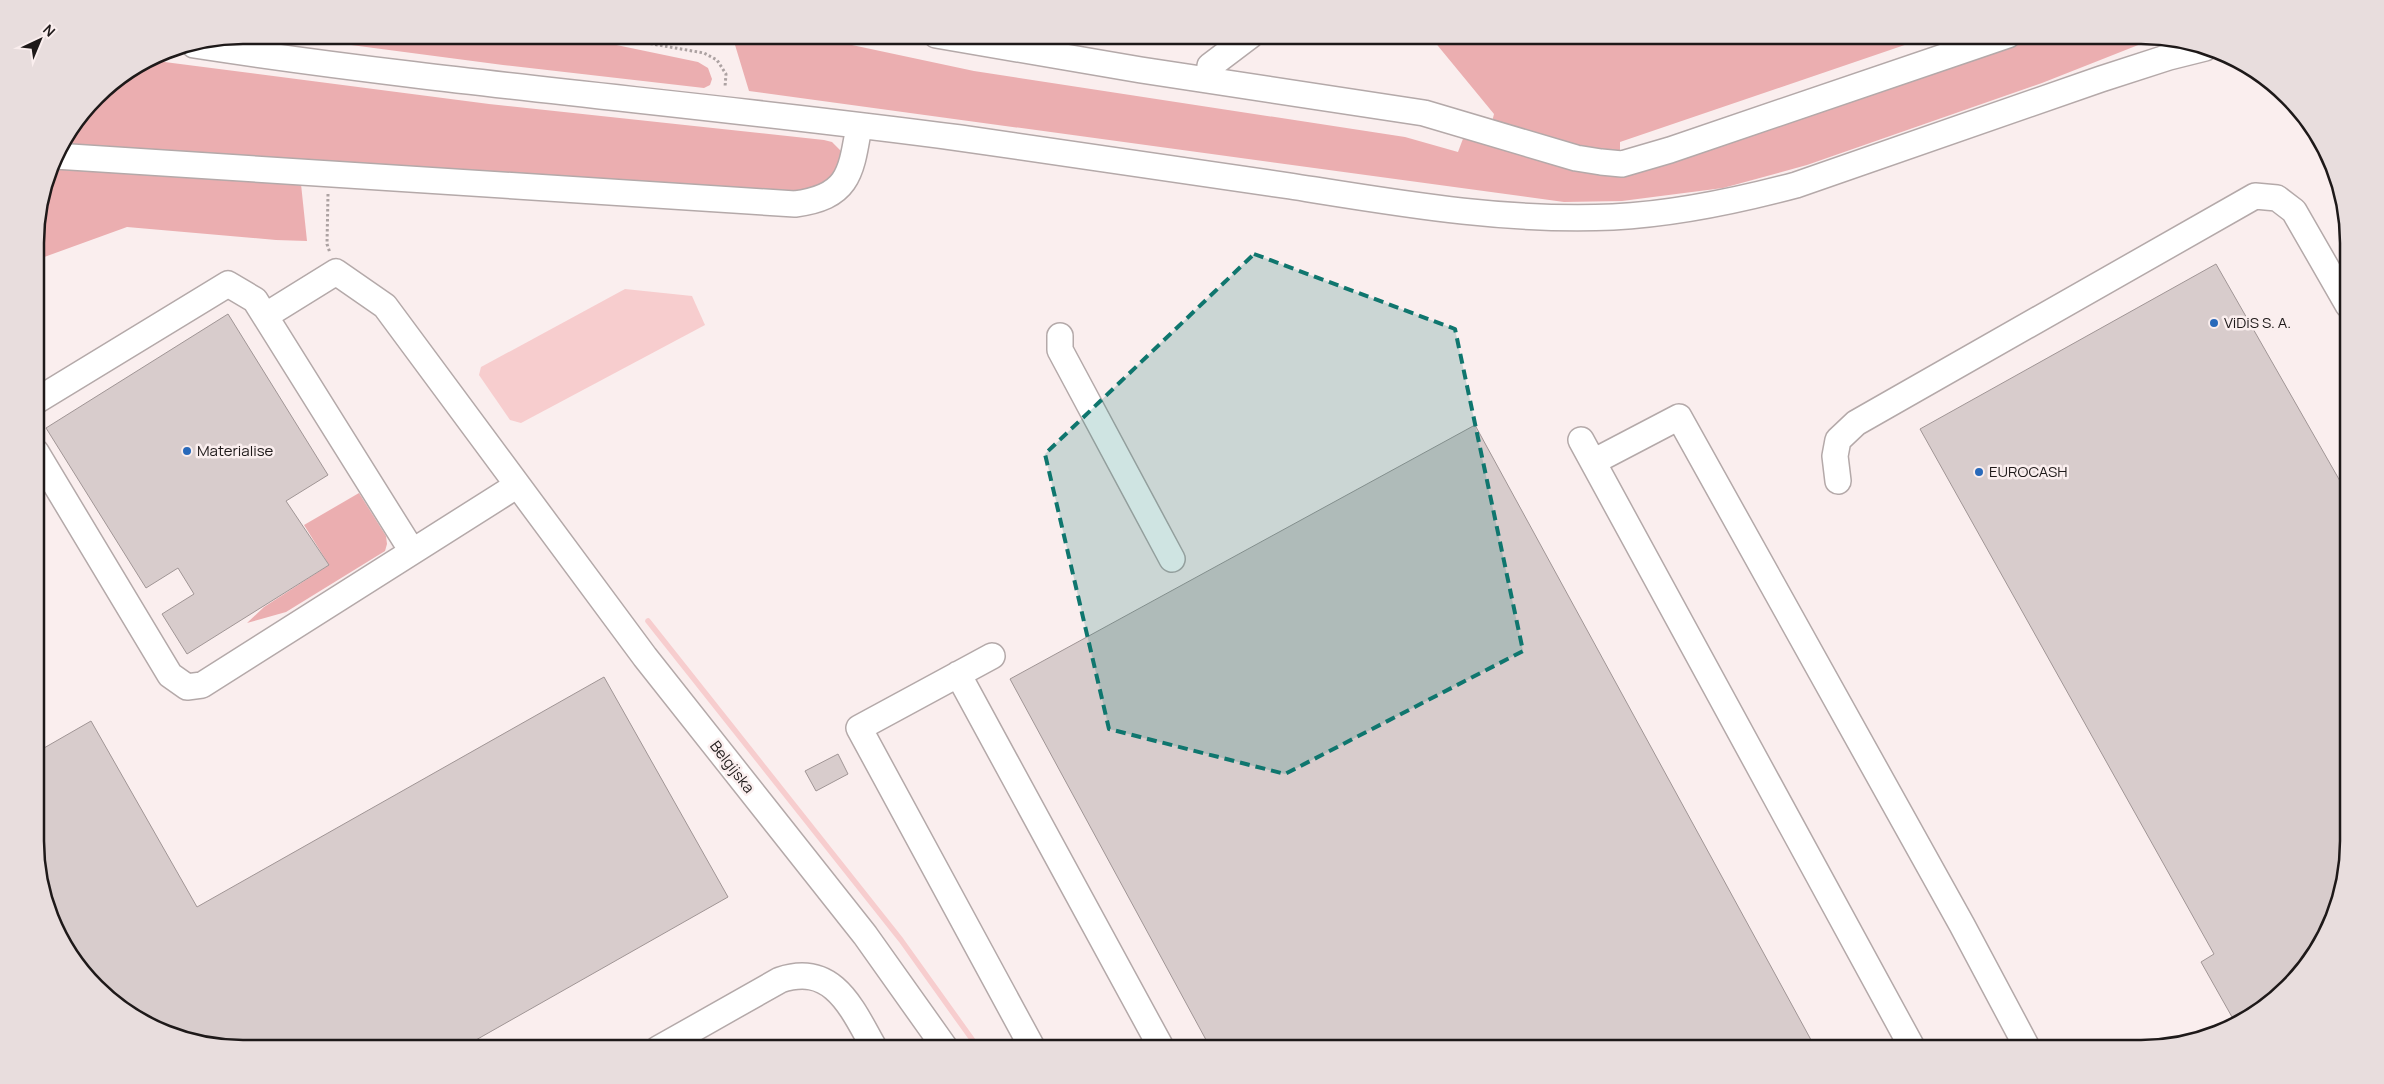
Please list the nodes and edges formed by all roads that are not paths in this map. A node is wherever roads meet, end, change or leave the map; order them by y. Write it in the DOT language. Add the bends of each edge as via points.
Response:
graph roads {
  1 [pos="990,44"];
  2 [pos="1238,44"];
  3 [pos="1982,44"];
  4 [pos="209,47"];
  5 [pos="2192,51"];
  6 [pos="1208,80"];
  7 [pos="859,126"];
  8 [pos="63,157"];
  9 [pos="2340,291"];
  10 [pos="265,316"];
  11 [pos="1060,336"];
  12 [pos="44,396"];
  13 [pos="1581,440"];
  14 [pos="1593,462"];
  15 [pos="44,465"];
  16 [pos="1838,481"];
  17 [pos="516,486"];
  18 [pos="412,551"];
  19 [pos="1172,559"];
  20 [pos="992,656"];
  21 [pos="958,674"];
  22 [pos="674,1040"];
  23 [pos="870,1040"];
  24 [pos="940,1040"];
  25 [pos="1028,1040"];
  26 [pos="1157,1040"];
  27 [pos="1908,1040"];
  28 [pos="2023,1040"];
  1 -- 6 [label="street"];
  2 -- 6 [label="street" via="1210,66"];
  3 -- 6 [label="street" via="1622,164 1576,158 1424,113"];
  4 -- 7 [label="street"];
  5 -- 7 [label="street" via="2101,79 1796,185 1701,207 1615,217 1520,217 1478,213"];
  7 -- 8 [label="street" via="852,165 845,182 832,193 814,201 795,204"];
  9 -- 16 [label="street" via="2294,211 2276,198 2255,196 1856,423 1838,440 1835,456"];
  10 -- 12 [label="street" via="255,300 228,284"];
  10 -- 17 [label="street, Belgijska" via="336,272 385,306"];
  10 -- 18 [label="street"];
  11 -- 19 [label="street" via="1060,350"];
  13 -- 14 [label="street"];
  14 -- 27 [label="street"];
  14 -- 28 [label="street" via="1679,417"];
  15 -- 18 [label="street" via="170,675 187,687 202,685"];
  17 -- 18 [label="street"];
  17 -- 24 [label="street, Belgijska" via="645,657 865,935"];
  20 -- 21 [label="street"];
  21 -- 25 [label="street" via="859,728"];
  21 -- 26 [label="street"];
  22 -- 23 [label="street" via="780,980 796,975 823,980 837,989"];
}
